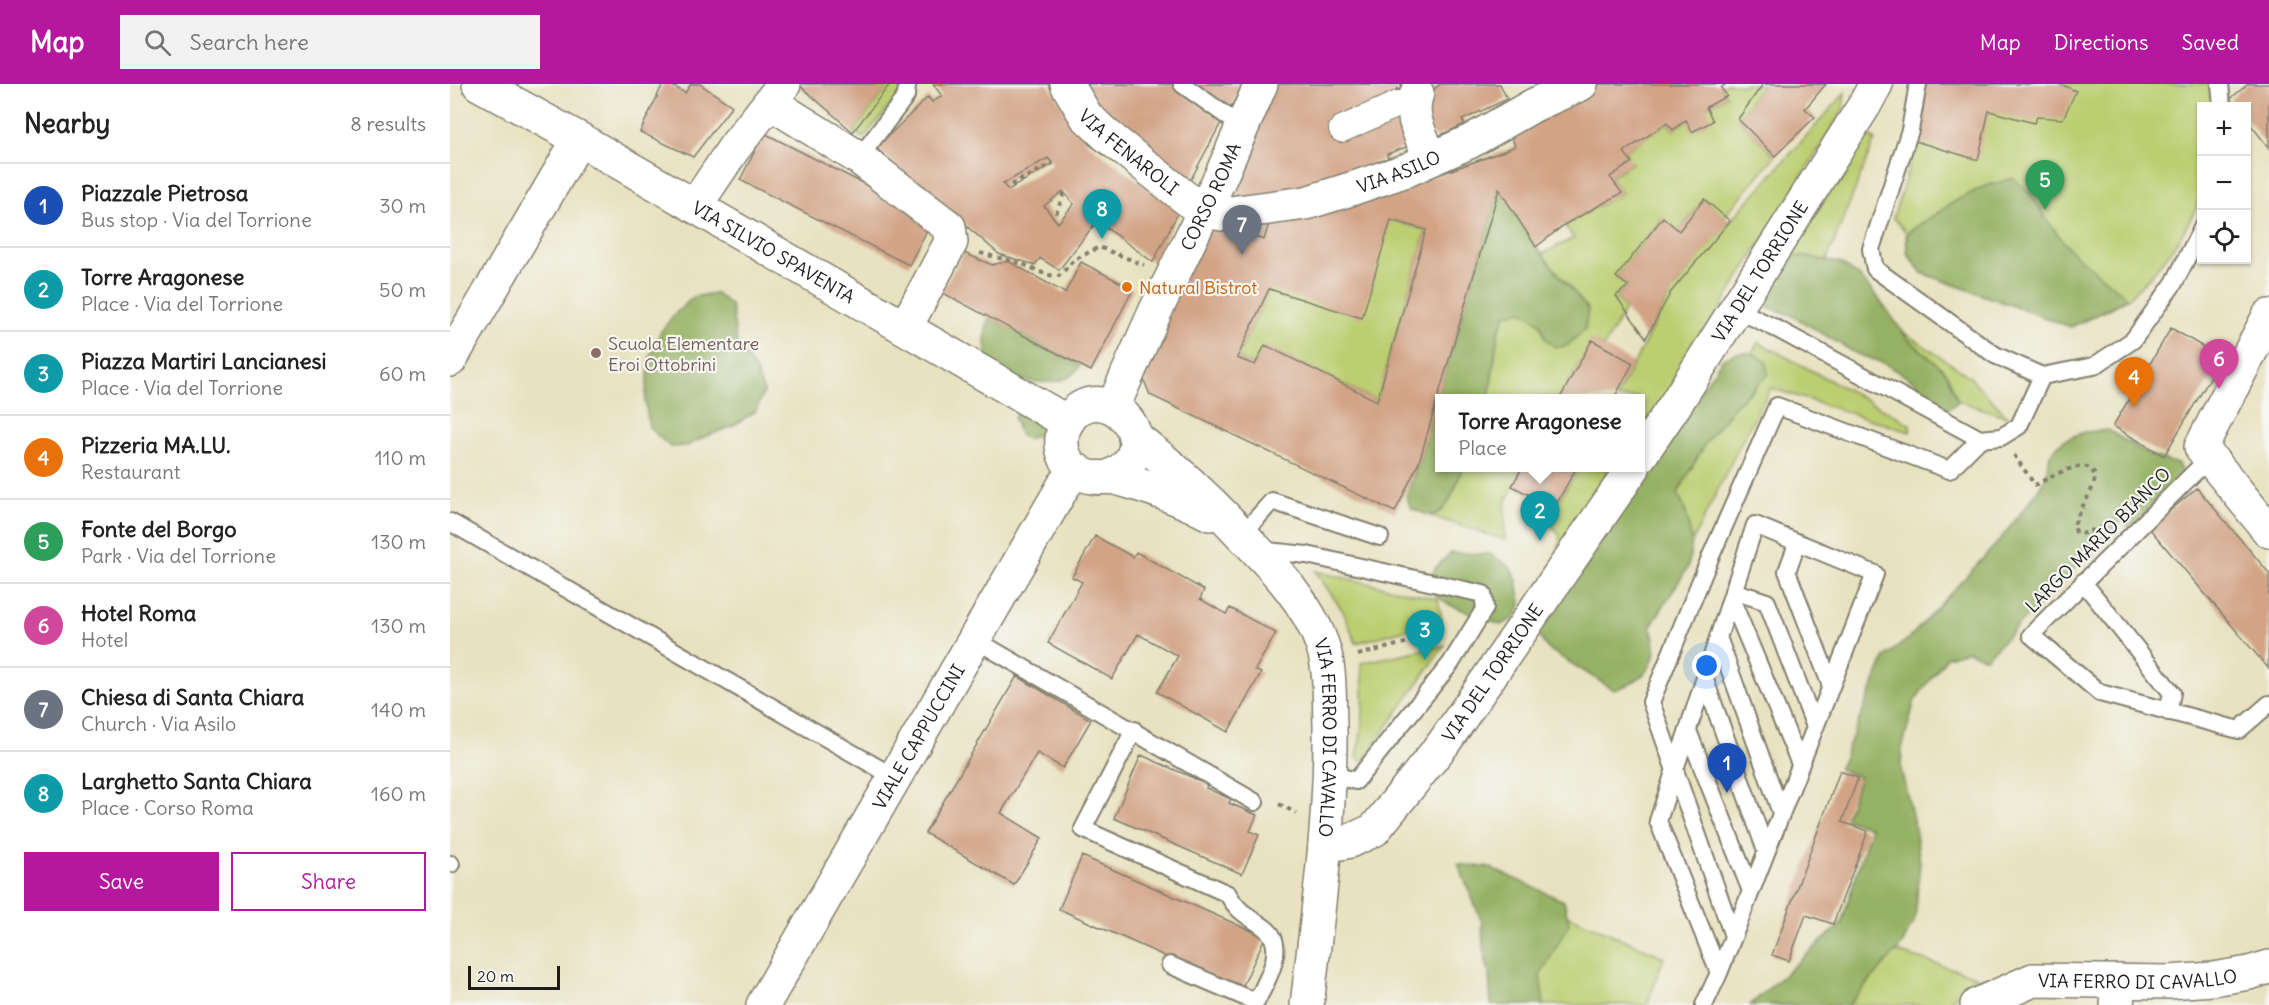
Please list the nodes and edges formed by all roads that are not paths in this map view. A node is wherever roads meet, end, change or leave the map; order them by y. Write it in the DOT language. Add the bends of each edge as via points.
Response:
graph roads {
  1 [pos="479,84"];
  2 [pos="1066,84"];
  3 [pos="1182,84"];
  4 [pos="1262,84"];
  5 [pos="1581,84"];
  6 [pos="1876,84"];
  7 [pos="1918,84"];
  8 [pos="2220,84"];
  9 [pos="907,86"];
  10 [pos="777,93"];
  11 [pos="1413,94"];
  12 [pos="2222,102"];
  13 [pos="1242,127"];
  14 [pos="1342,129"];
  15 [pos="579,139"];
  16 [pos="859,158"];
  17 [pos="1431,159"];
  18 [pos="695,206"];
  19 [pos="1202,211"];
  20 [pos="2197,238"];
  21 [pos="1736,309"];
  22 [pos="2269,316"];
  23 [pos="905,328"];
  24 [pos="450,360"];
  25 [pos="2042,376"];
  26 [pos="1113,407"];
  27 [pos="1067,422"];
  28 [pos="1135,437"];
  29 [pos="1980,439"];
  30 [pos="1645,450"];
  31 [pos="2206,452"];
  32 [pos="1077,471"];
  33 [pos="1630,472"];
  34 [pos="1110,477"];
  35 [pos="450,522"];
  36 [pos="2269,531"];
  37 [pos="1380,537"];
  38 [pos="1250,542"];
  39 [pos="1797,544"];
  40 [pos="2083,582"];
  41 [pos="1732,595"];
  42 [pos="1718,637"];
  43 [pos="974,639"];
  44 [pos="1705,680"];
  45 [pos="1831,686"];
  46 [pos="2269,705"];
  47 [pos="2168,711"];
  48 [pos="1815,727"];
  49 [pos="1134,730"];
  50 [pos="1688,731"];
  51 [pos="1800,764"];
  52 [pos="1674,772"];
  53 [pos="1330,774"];
  54 [pos="894,777"];
  55 [pos="1254,802"];
  56 [pos="1781,813"];
  57 [pos="1325,846"];
  58 [pos="1766,851"];
  59 [pos="1751,891"];
  60 [pos="1733,936"];
  61 [pos="1170,965"];
  62 [pos="2262,965"];
  63 [pos="1719,973"];
  64 [pos="2118,993"];
  65 [pos="763,1005"];
  66 [pos="1307,1005"];
  67 [pos="1704,1005"];
  68 [pos="1977,1005"];
  1 -- 15 [label="street, VIA SILVIO SPAVENTA"];
  2 -- 19 [label="street, VIA FENAROLI" via="1098,128"];
  3 -- 13 [label="lane"];
  4 -- 13 [label="street, CORSO ROMA"];
  5 -- 17 [label="street, VIA ASILO"];
  6 -- 21 [label="street, VIA DEL TORRIONE"];
  7 -- 25 [label="lane" via="1910,130 1870,249 1875,269 1995,355"];
  8 -- 12 [label="lane"];
  9 -- 16 [label="lane" via="906,96"];
  10 -- 16 [label="street"];
  10 -- 18 [label="street"];
  11 -- 14 [label="street"];
  11 -- 17 [label="street" via="1414,120"];
  13 -- 19 [label="street, CORSO ROMA"];
  15 -- 18 [label="street, VIA SILVIO SPAVENTA"];
  15 -- 24 [label="street"];
  16 -- 23 [label="street" via="949,228 951,242"];
  17 -- 19 [label="street, VIA ASILO" via="1306,203 1222,214"];
  18 -- 23 [label="street, VIA SILVIO SPAVENTA"];
  19 -- 26 [label="street, CORSO ROMA"];
  20 -- 25 [label="lane" via="2174,283 2133,340 2094,366"];
  21 -- 29 [label="lane"];
  21 -- 30 [label="street, VIA DEL TORRIONE"];
  22 -- 31 [label="street"];
  23 -- 27 [label="street, VIA SILVIO SPAVENTA"];
  25 -- 29 [label="lane" via="2019,426 2001,437"];
  26 -- 27 [label="street" via="1091,405 1077,411"];
  26 -- 28 [label="street" via="1128,419"];
  27 -- 32 [label="street" via="1062,448"];
  28 -- 34 [label="street" via="1130,461"];
  28 -- 38 [label="street, VIA FERRO DI CAVALLO" via="1174,467"];
  29 -- 52 [label="lane" via="1949,471 1777,406 1651,702"];
  31 -- 36 [label="street"];
  31 -- 40 [label="lane, LARGO MARIO BIANCO"];
  32 -- 34 [label="street" via="1092,478"];
  32 -- 43 [label="street, VIALE CAPPUCCINI" via="1064,485"];
  33 -- 57 [label="street, VIA DEL TORRIONE" via="1443,744 1374,831"];
  34 -- 38 [label="street, VIA FERRO DI CAVALLO" via="1179,498"];
  35 -- 54 [label="lane"];
  37 -- 38 [label="lane" via="1272,501"];
  38 -- 53 [label="street, VIA FERRO DI CAVALLO" via="1277,571 1311,620 1322,644 1329,693"];
  38 -- 53 [label="lane" via="1483,594 1485,608 1451,663 1356,781"];
  39 -- 41 [label="lane" via="1755,525"];
  39 -- 45 [label="lane" via="1787,571"];
  39 -- 45 [label="lane" via="1875,574"];
  40 -- 47 [label="lane" via="2172,693"];
  40 -- 47 [label="lane, LARGO MARIO BIANCO" via="2031,635 2100,693"];
  41 -- 42 [label="lane"];
  41 -- 48 [label="lane" via="1767,602"];
  41 -- 51 [label="lane"];
  42 -- 44 [label="lane"];
  42 -- 56 [label="lane"];
  43 -- 49 [label="lane"];
  43 -- 54 [label="street, VIALE CAPPUCCINI"];
  44 -- 50 [label="lane"];
  44 -- 58 [label="lane"];
  45 -- 48 [label="lane"];
  46 -- 47 [label="lane, LARGO MARIO BIANCO" via="2239,730"];
  48 -- 51 [label="lane"];
  49 -- 55 [label="lane"];
  49 -- 61 [label="lane" via="1083,830 1227,894 1235,908 1268,930 1274,940 1275,957 1256,1002"];
  50 -- 52 [label="lane"];
  50 -- 59 [label="lane"];
  51 -- 56 [label="lane"];
  52 -- 60 [label="lane"];
  52 -- 63 [label="lane" via="1658,821"];
  53 -- 57 [label="street, VIA FERRO DI CAVALLO"];
  54 -- 65 [label="street, VIALE CAPPUCCINI"];
  56 -- 58 [label="lane"];
  57 -- 66 [label="street, VIA FERRO DI CAVALLO"];
  58 -- 59 [label="lane"];
  59 -- 60 [label="lane"];
  60 -- 63 [label="lane"];
  62 -- 64 [label="street, VIA FERRO DI CAVALLO" via="2213,979 2168,982"];
  63 -- 67 [label="lane"];
  64 -- 68 [label="street, VIA FERRO DI CAVALLO" via="2033,980"];
}
